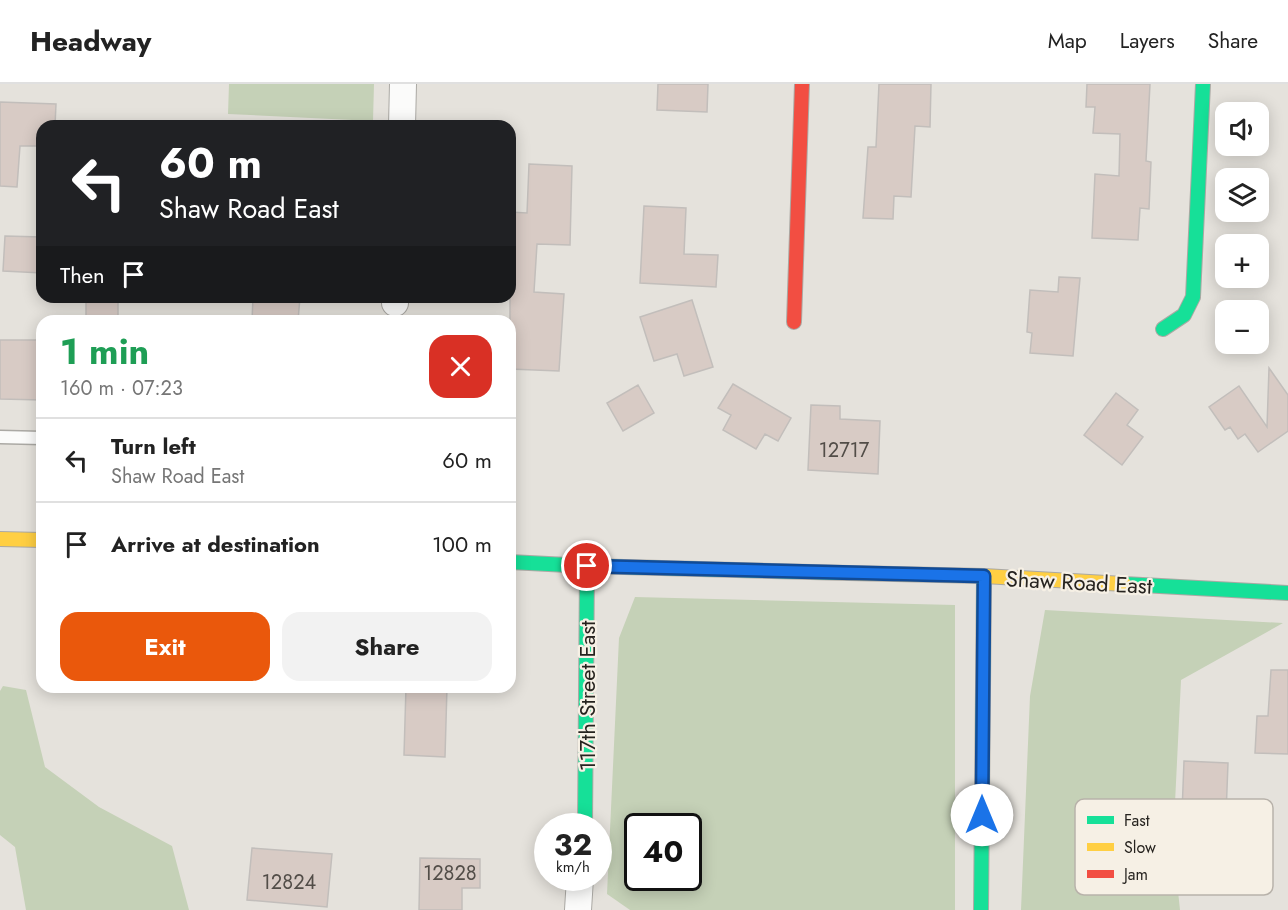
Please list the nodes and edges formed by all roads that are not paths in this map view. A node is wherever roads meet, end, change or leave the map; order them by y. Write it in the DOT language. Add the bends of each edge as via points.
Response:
graph roads {
  1 [pos="404,84"];
  2 [pos="802,84"];
  3 [pos="1203,84"];
  4 [pos="402,120"];
  5 [pos="794,322"];
  6 [pos="1163,329"];
  7 [pos="0,437"];
  8 [pos="36,438"];
  9 [pos="0,539"];
  10 [pos="36,540"];
  11 [pos="516,562"];
  12 [pos="587,566"];
  13 [pos="984,576"];
  14 [pos="1288,593"];
  15 [pos="585,813"];
  16 [pos="579,891"];
  17 [pos="578,910"];
  18 [pos="981,910"];
  1 -- 4 [label="street"];
  2 -- 5 [label="street"];
  3 -- 6 [label="street" via="1193,297 1184,315"];
  7 -- 8 [label="lane"];
  9 -- 10 [label="street"];
  11 -- 12 [label="street, Shaw Road East"];
  12 -- 13 [label="street, Shaw Road East"];
  12 -- 15 [label="street, 117th Street East"];
  13 -- 14 [label="street, Shaw Road East"];
  13 -- 18 [label="street"];
  16 -- 17 [label="street"];
}
